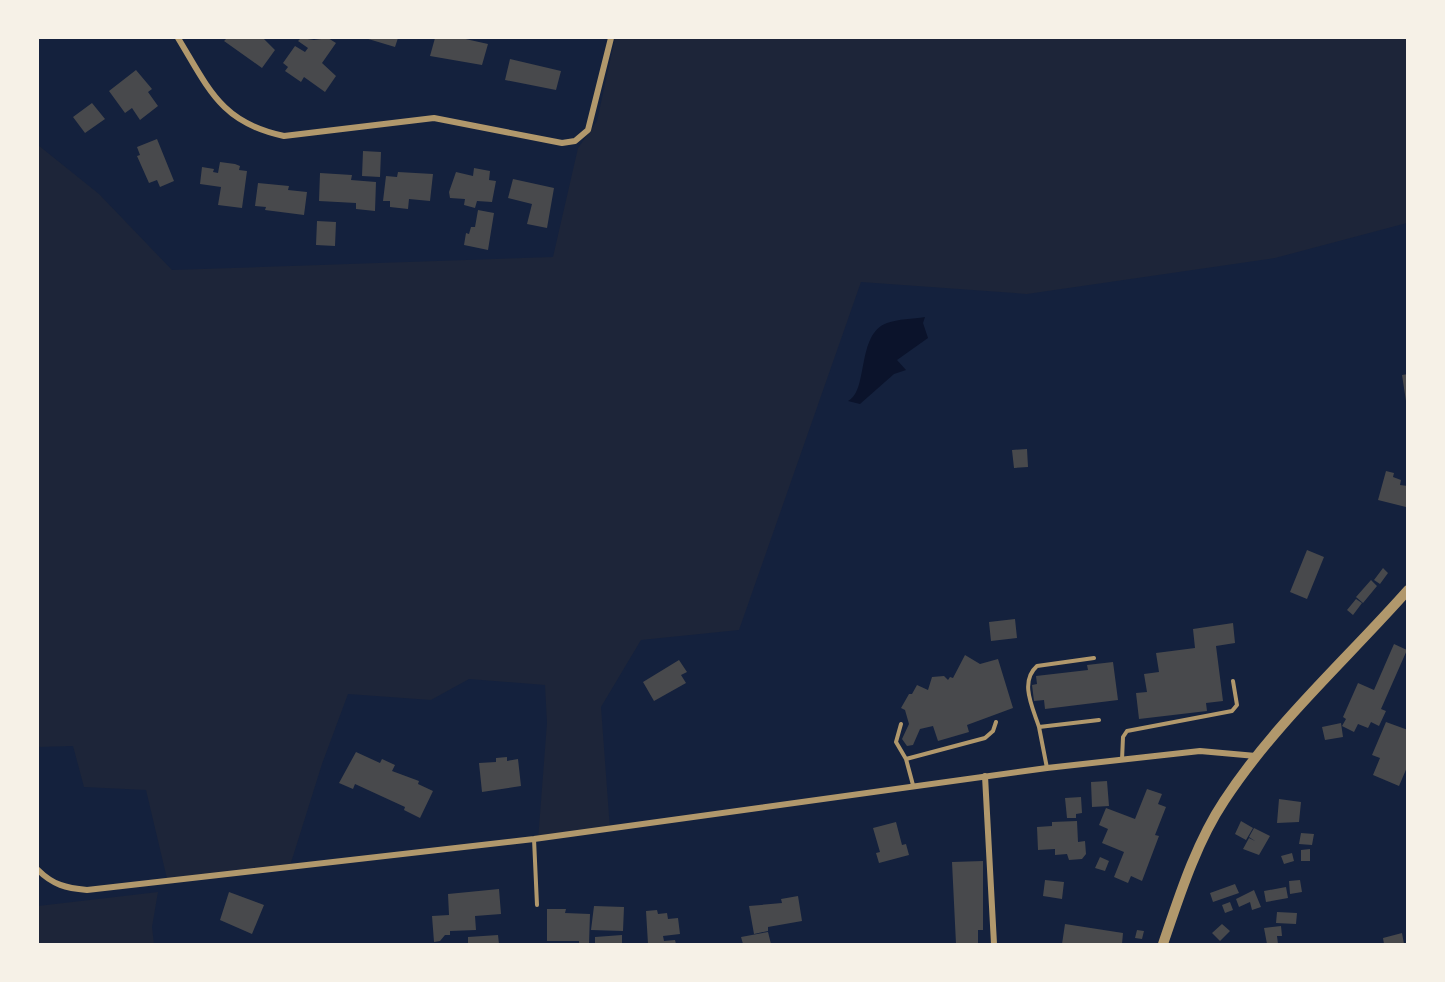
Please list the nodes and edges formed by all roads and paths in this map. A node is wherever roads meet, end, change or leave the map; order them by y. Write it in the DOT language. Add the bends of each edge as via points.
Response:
graph roads {
  1 [pos="178,38"];
  2 [pos="611,38"];
  3 [pos="1407,590"];
  4 [pos="1094,658"];
  5 [pos="1233,681"];
  6 [pos="1099,720"];
  7 [pos="996,722"];
  8 [pos="901,724"];
  9 [pos="1039,727"];
  10 [pos="1256,756"];
  11 [pos="906,759"];
  12 [pos="1122,761"];
  13 [pos="1047,768"];
  14 [pos="986,776"];
  15 [pos="913,785"];
  16 [pos="534,839"];
  17 [pos="38,870"];
  18 [pos="537,905"];
  19 [pos="994,945"];
  20 [pos="1163,945"];
  1 -- 2 [label="street" via="226,110 262,132 284,136 434,118 553,142 570,142 588,130"];
  3 -- 10 [label="street"];
  4 -- 9 [label="lane" via="1033,669 1028,688"];
  5 -- 12 [label="lane" via="1237,705 1232,711 1127,731"];
  6 -- 9 [label="lane"];
  7 -- 11 [label="lane" via="985,738"];
  8 -- 11 [label="lane" via="896,742"];
  9 -- 13 [label="lane"];
  10 -- 12 [label="street" via="1200,751"];
  10 -- 20 [label="street" via="1222,803 1203,840"];
  11 -- 15 [label="lane"];
  12 -- 13 [label="street"];
  13 -- 14 [label="street"];
  14 -- 15 [label="street"];
  14 -- 19 [label="street"];
  15 -- 16 [label="street"];
  16 -- 17 [label="street" via="87,890 65,888"];
  16 -- 18 [label="lane"];
}
